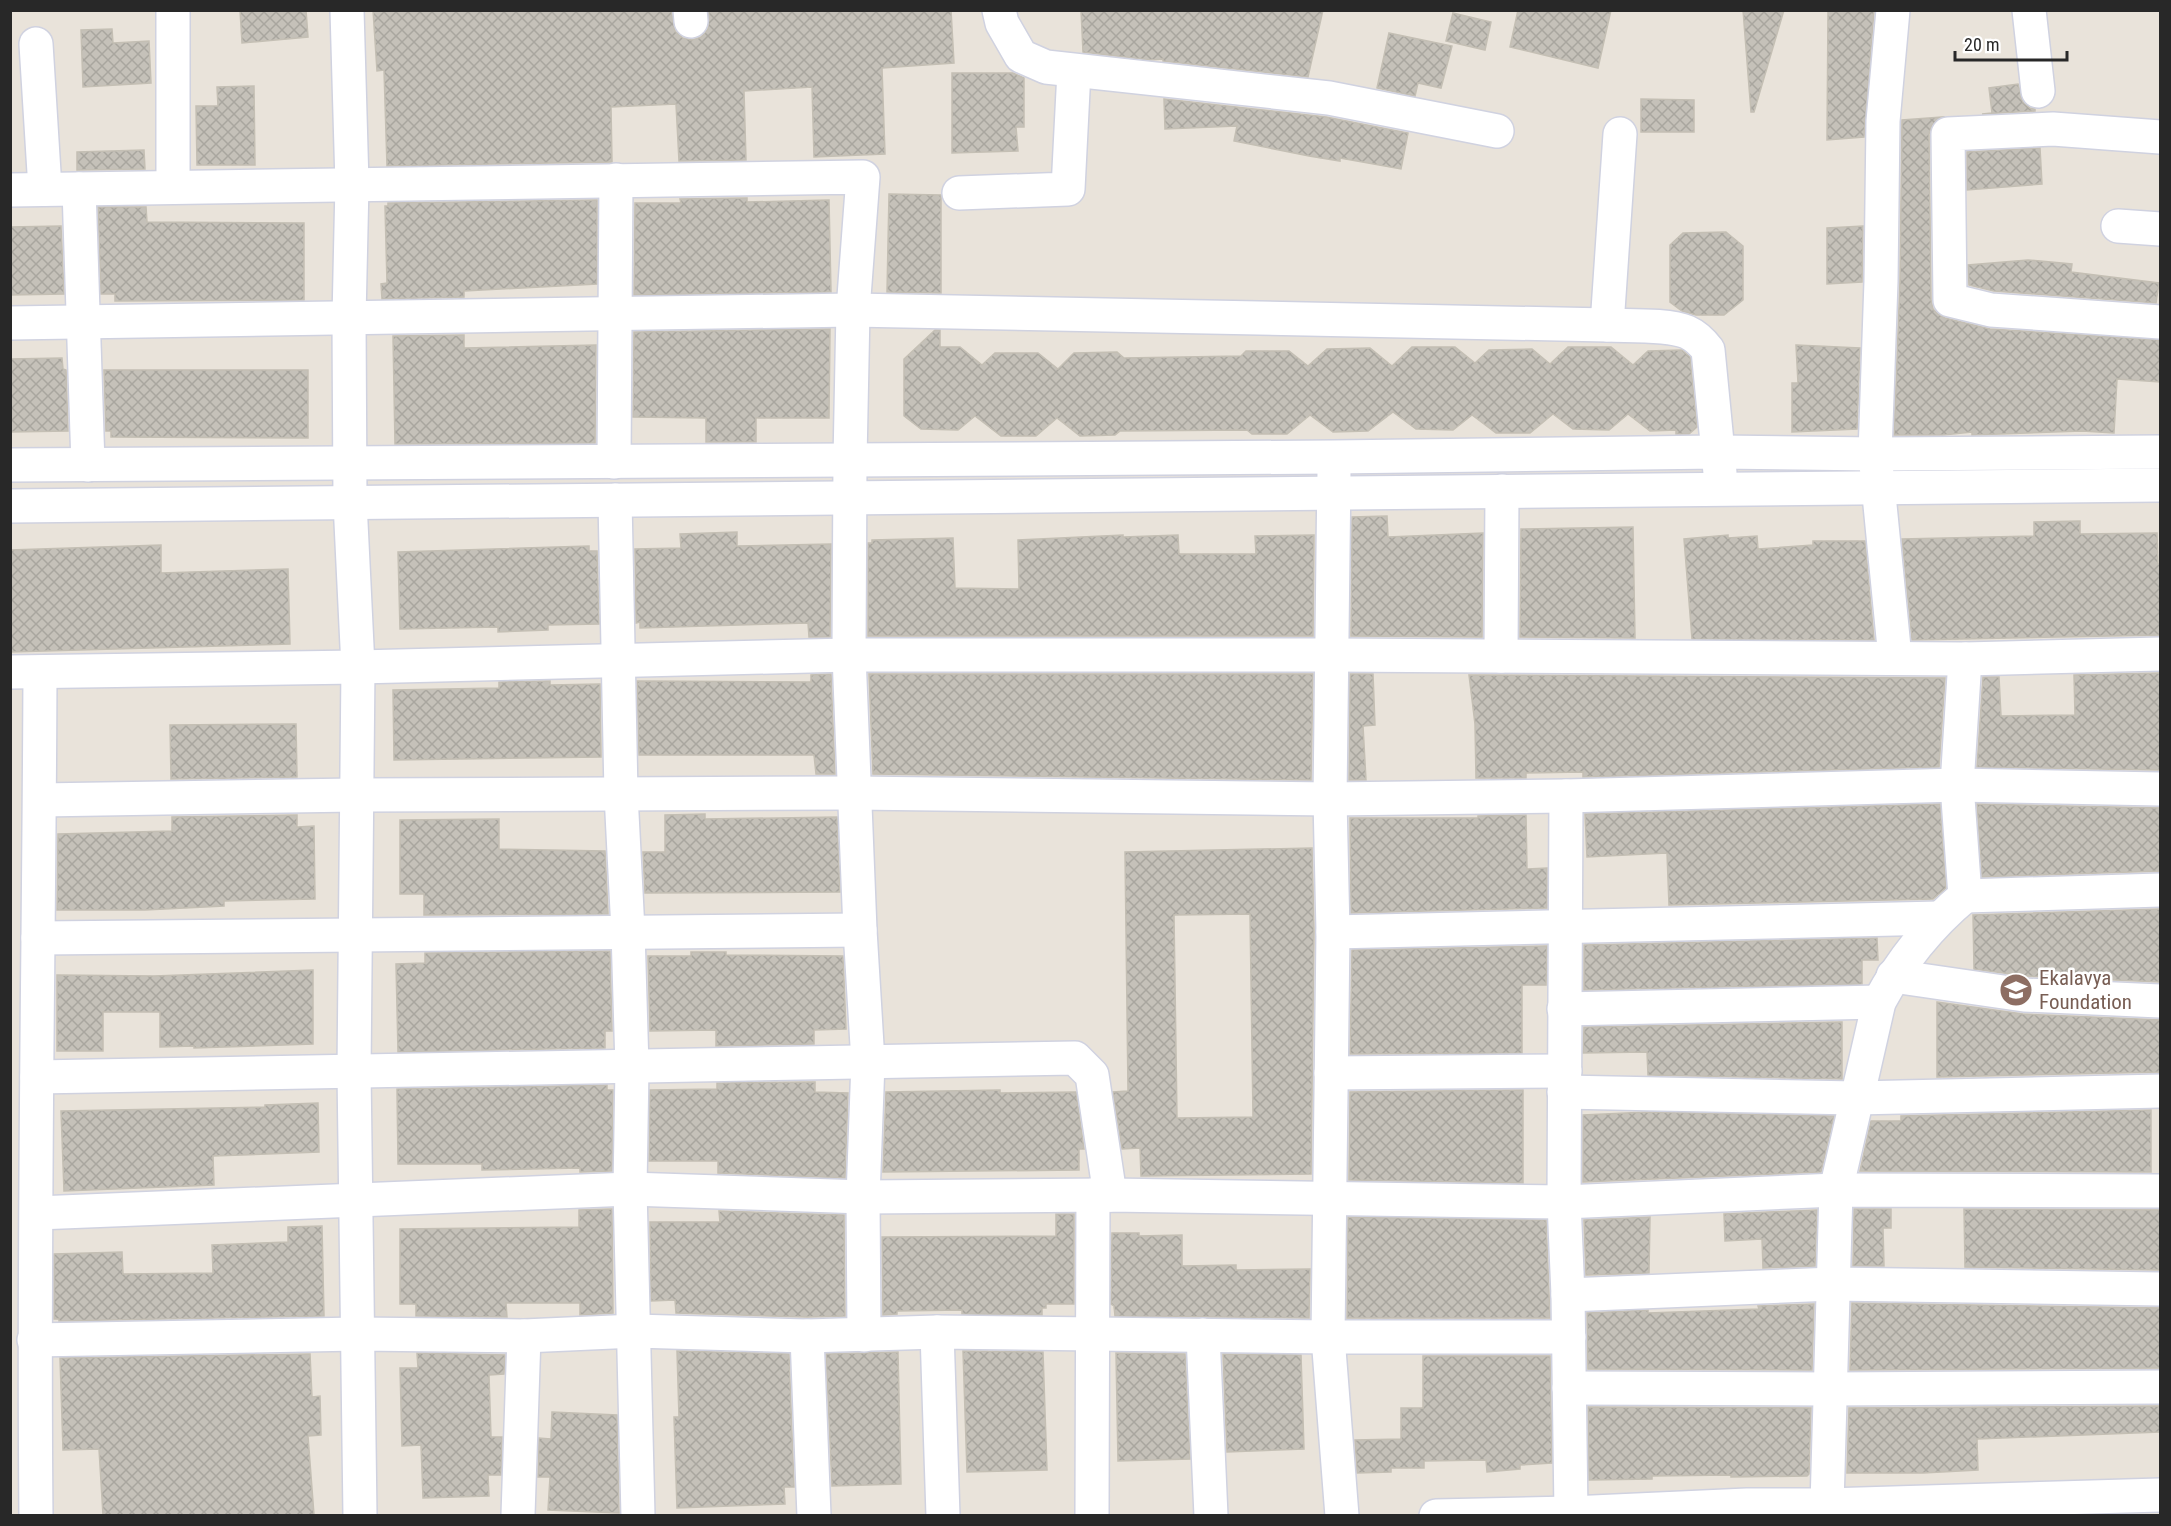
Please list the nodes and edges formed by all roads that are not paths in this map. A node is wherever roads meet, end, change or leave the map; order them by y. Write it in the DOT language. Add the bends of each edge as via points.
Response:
graph roads {
  1 [pos="173,10"];
  2 [pos="347,10"];
  3 [pos="999,10"];
  4 [pos="1893,10"];
  5 [pos="2029,10"];
  6 [pos="36,44"];
  7 [pos="1074,71"];
  8 [pos="2038,91"];
  9 [pos="1497,131"];
  10 [pos="1620,134"];
  11 [pos="2160,137"];
  12 [pos="616,180"];
  13 [pos="352,184"];
  14 [pos="173,187"];
  15 [pos="45,189"];
  16 [pos="79,189"];
  17 [pos="10,190"];
  18 [pos="959,193"];
  19 [pos="2118,226"];
  20 [pos="2160,229"];
  21 [pos="853,310"];
  22 [pos="614,313"];
  23 [pos="349,318"];
  24 [pos="82,322"];
  25 [pos="2160,322"];
  26 [pos="10,323"];
  27 [pos="1607,325"];
  28 [pos="1718,452"];
  29 [pos="2160,452"];
  30 [pos="1875,454"];
  31 [pos="1333,457"];
  32 [pos="850,460"];
  33 [pos="614,462"];
  34 [pos="351,463"];
  35 [pos="10,465"];
  36 [pos="88,465"];
  37 [pos="2160,484"];
  38 [pos="1877,487"];
  39 [pos="1722,490"];
  40 [pos="1502,491"];
  41 [pos="1335,492"];
  42 [pos="849,497"];
  43 [pos="615,500"];
  44 [pos="350,502"];
  45 [pos="10,506"];
  46 [pos="2160,654"];
  47 [pos="849,655"];
  48 [pos="1333,655"];
  49 [pos="1501,656"];
  50 [pos="1894,658"];
  51 [pos="1965,659"];
  52 [pos="618,661"];
  53 [pos="358,667"];
  54 [pos="25,672"];
  55 [pos="1957,785"];
  56 [pos="2160,789"];
  57 [pos="854,793"];
  58 [pos="621,794"];
  59 [pos="356,795"];
  60 [pos="1566,796"];
  61 [pos="1330,799"];
  62 [pos="39,800"];
  63 [pos="2160,890"];
  64 [pos="1965,896"];
  65 [pos="1939,918"];
  66 [pos="1565,925"];
  67 [pos="860,930"];
  68 [pos="628,931"];
  69 [pos="1333,932"];
  70 [pos="355,936"];
  71 [pos="38,938"];
  72 [pos="1886,989"];
  73 [pos="2160,1001"];
  74 [pos="1564,1009"];
  75 [pos="868,1062"];
  76 [pos="632,1066"];
  77 [pos="354,1071"];
  78 [pos="1331,1072"];
  79 [pos="38,1077"];
  80 [pos="1565,1081"];
  81 [pos="2160,1091"];
  82 [pos="1856,1098"];
  83 [pos="630,1189"];
  84 [pos="1836,1190"];
  85 [pos="2160,1191"];
  86 [pos="1102,1195"];
  87 [pos="863,1197"];
  88 [pos="1329,1199"];
  89 [pos="355,1200"];
  90 [pos="1564,1202"];
  91 [pos="37,1213"];
  92 [pos="1833,1284"];
  93 [pos="2160,1289"];
  94 [pos="1568,1294"];
  95 [pos="635,1331"];
  96 [pos="937,1332"];
  97 [pos="1094,1333"];
  98 [pos="358,1334"];
  99 [pos="864,1335"];
  100 [pos="1203,1335"];
  101 [pos="524,1336"];
  102 [pos="807,1336"];
  103 [pos="1328,1337"];
  104 [pos="1569,1337"];
  105 [pos="34,1340"];
  106 [pos="2160,1387"];
  107 [pos="1569,1388"];
  108 [pos="1830,1389"];
  109 [pos="2160,1495"];
  110 [pos="1827,1505"];
  111 [pos="1571,1513"];
  112 [pos="36,1515"];
  113 [pos="360,1515"];
  114 [pos="518,1515"];
  115 [pos="638,1515"];
  116 [pos="814,1515"];
  117 [pos="943,1515"];
  118 [pos="1092,1515"];
  119 [pos="1211,1515"];
  120 [pos="1342,1515"];
  121 [pos="1436,1515"];
  1 -- 14 [label="street"];
  2 -- 13 [label="street"];
  3 -- 7 [label="street" via="1021,56 1046,68"];
  4 -- 30 [label="street" via="1883,120"];
  5 -- 8 [label="street"];
  6 -- 15 [label="street"];
  7 -- 9 [label="street" via="1329,98"];
  7 -- 18 [label="street" via="1068,189"];
  10 -- 27 [label="street"];
  11 -- 25 [label="street" via="2053,129 1948,134 1950,300 1991,310"];
  12 -- 13 [label="street"];
  12 -- 21 [label="street" via="862,177"];
  12 -- 22 [label="street"];
  13 -- 14 [label="street"];
  13 -- 23 [label="street"];
  14 -- 16 [label="street"];
  15 -- 16 [label="street"];
  15 -- 17 [label="street"];
  16 -- 24 [label="street"];
  19 -- 20 [label="street"];
  21 -- 22 [label="street"];
  21 -- 27 [label="street"];
  21 -- 32 [label="street"];
  22 -- 23 [label="street"];
  22 -- 33 [label="street"];
  23 -- 24 [label="street"];
  23 -- 34 [label="street"];
  24 -- 26 [label="street"];
  24 -- 36 [label="street"];
  27 -- 28 [label="street" via="1671,328 1700,339 1708,350"];
  28 -- 30 [label="street"];
  28 -- 31 [label="street"];
  28 -- 39 [label="street"];
  29 -- 30 [label="street"];
  30 -- 38 [label="street"];
  31 -- 32 [label="street"];
  31 -- 41 [label="street"];
  32 -- 33 [label="street"];
  32 -- 42 [label="street"];
  33 -- 34 [label="street"];
  34 -- 36 [label="street"];
  34 -- 44 [label="street"];
  35 -- 36 [label="street"];
  37 -- 38 [label="street"];
  38 -- 39 [label="street"];
  38 -- 50 [label="street"];
  39 -- 40 [label="street"];
  40 -- 41 [label="street"];
  40 -- 49 [label="street"];
  41 -- 42 [label="street"];
  41 -- 48 [label="street"];
  42 -- 43 [label="street"];
  42 -- 47 [label="street"];
  43 -- 44 [label="street"];
  43 -- 52 [label="street"];
  44 -- 45 [label="street"];
  44 -- 53 [label="street"];
  46 -- 51 [label="street"];
  47 -- 48 [label="street"];
  47 -- 52 [label="street"];
  47 -- 57 [label="street"];
  48 -- 49 [label="street"];
  48 -- 61 [label="street"];
  49 -- 50 [label="street"];
  50 -- 51 [label="street"];
  51 -- 55 [label="street"];
  52 -- 53 [label="street"];
  52 -- 58 [label="street"];
  53 -- 54 [label="street"];
  53 -- 59 [label="street"];
  54 -- 62 [label="street"];
  55 -- 56 [label="street"];
  55 -- 60 [label="street"];
  55 -- 64 [label="street"];
  57 -- 58 [label="street"];
  57 -- 61 [label="street"];
  57 -- 67 [label="street"];
  58 -- 59 [label="street"];
  58 -- 68 [label="street"];
  59 -- 62 [label="street"];
  59 -- 70 [label="street"];
  60 -- 61 [label="street"];
  60 -- 66 [label="street"];
  61 -- 69 [label="street"];
  62 -- 71 [label="street"];
  63 -- 64 [label="street"];
  64 -- 65 [label="street"];
  65 -- 66 [label="street"];
  65 -- 72 [label="street"];
  66 -- 69 [label="street"];
  66 -- 74 [label="street"];
  67 -- 68 [label="street"];
  67 -- 75 [label="street"];
  68 -- 70 [label="street"];
  68 -- 76 [label="street"];
  69 -- 78 [label="street"];
  70 -- 71 [label="street"];
  70 -- 77 [label="street"];
  71 -- 79 [label="street"];
  72 -- 73 [label="street"];
  72 -- 74 [label="street"];
  72 -- 82 [label="street"];
  74 -- 80 [label="street"];
  75 -- 76 [label="street"];
  75 -- 86 [label="street" via="1075,1058 1092,1075"];
  75 -- 87 [label="street"];
  76 -- 77 [label="street"];
  76 -- 83 [label="street"];
  77 -- 79 [label="street"];
  77 -- 89 [label="street"];
  78 -- 80 [label="street"];
  78 -- 88 [label="street"];
  79 -- 91 [label="street"];
  80 -- 82 [label="street"];
  80 -- 90 [label="street"];
  81 -- 82 [label="street"];
  82 -- 84 [label="street"];
  83 -- 87 [label="street"];
  83 -- 89 [label="street"];
  83 -- 95 [label="street"];
  84 -- 85 [label="street"];
  84 -- 90 [label="street"];
  84 -- 92 [label="street"];
  86 -- 87 [label="street"];
  86 -- 88 [label="street"];
  86 -- 97 [label="street"];
  87 -- 99 [label="street"];
  88 -- 90 [label="street"];
  88 -- 103 [label="street"];
  89 -- 91 [label="street"];
  89 -- 98 [label="street"];
  90 -- 94 [label="street"];
  91 -- 105 [label="street"];
  92 -- 93 [label="street"];
  92 -- 94 [label="street"];
  92 -- 108 [label="street"];
  94 -- 104 [label="street"];
  95 -- 101 [label="street"];
  95 -- 102 [label="street"];
  95 -- 115 [label="street"];
  96 -- 97 [label="street"];
  96 -- 99 [label="street"];
  96 -- 117 [label="street"];
  97 -- 100 [label="street"];
  97 -- 118 [label="street"];
  98 -- 101 [label="street"];
  98 -- 105 [label="street"];
  98 -- 113 [label="street"];
  99 -- 102 [label="street"];
  100 -- 103 [label="street"];
  100 -- 119 [label="street"];
  101 -- 114 [label="street"];
  102 -- 116 [label="street"];
  103 -- 104 [label="street"];
  103 -- 120 [label="street"];
  104 -- 107 [label="street"];
  105 -- 112 [label="street"];
  106 -- 108 [label="street"];
  107 -- 108 [label="street"];
  107 -- 111 [label="street"];
  108 -- 110 [label="street"];
  109 -- 110 [label="street"];
  110 -- 111 [label="street"];
  111 -- 121 [label="street"];
}
